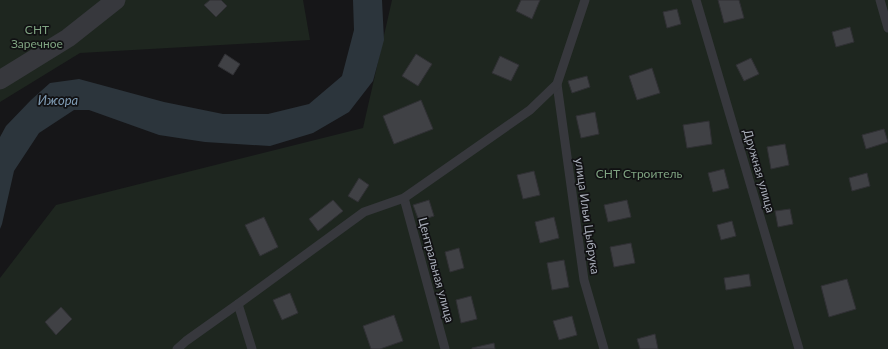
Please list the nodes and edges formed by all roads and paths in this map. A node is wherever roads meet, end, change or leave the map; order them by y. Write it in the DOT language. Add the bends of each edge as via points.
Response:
graph roads {
  1 [pos="116,0"];
  2 [pos="585,0"];
  3 [pos="696,0"];
  4 [pos="880,0"];
  5 [pos="888,28"];
  6 [pos="0,80"];
  7 [pos="557,84"];
  8 [pos="404,198"];
  9 [pos="238,304"];
  10 [pos="177,349"];
  11 [pos="252,349"];
  12 [pos="445,349"];
  13 [pos="604,349"];
  14 [pos="799,349"];
  1 -- 6 [label="street" via="68,38"];
  2 -- 7 [label="lane"];
  3 -- 14 [label="lane, Дружная улица"];
  4 -- 5 [label="lane"];
  7 -- 8 [label="lane" via="530,110"];
  7 -- 13 [label="lane, улица Ильи Цыбрука" via="584,280"];
  8 -- 9 [label="lane" via="364,212"];
  8 -- 12 [label="lane, Центральная улица"];
  9 -- 10 [label="lane"];
  9 -- 11 [label="lane"];
}
